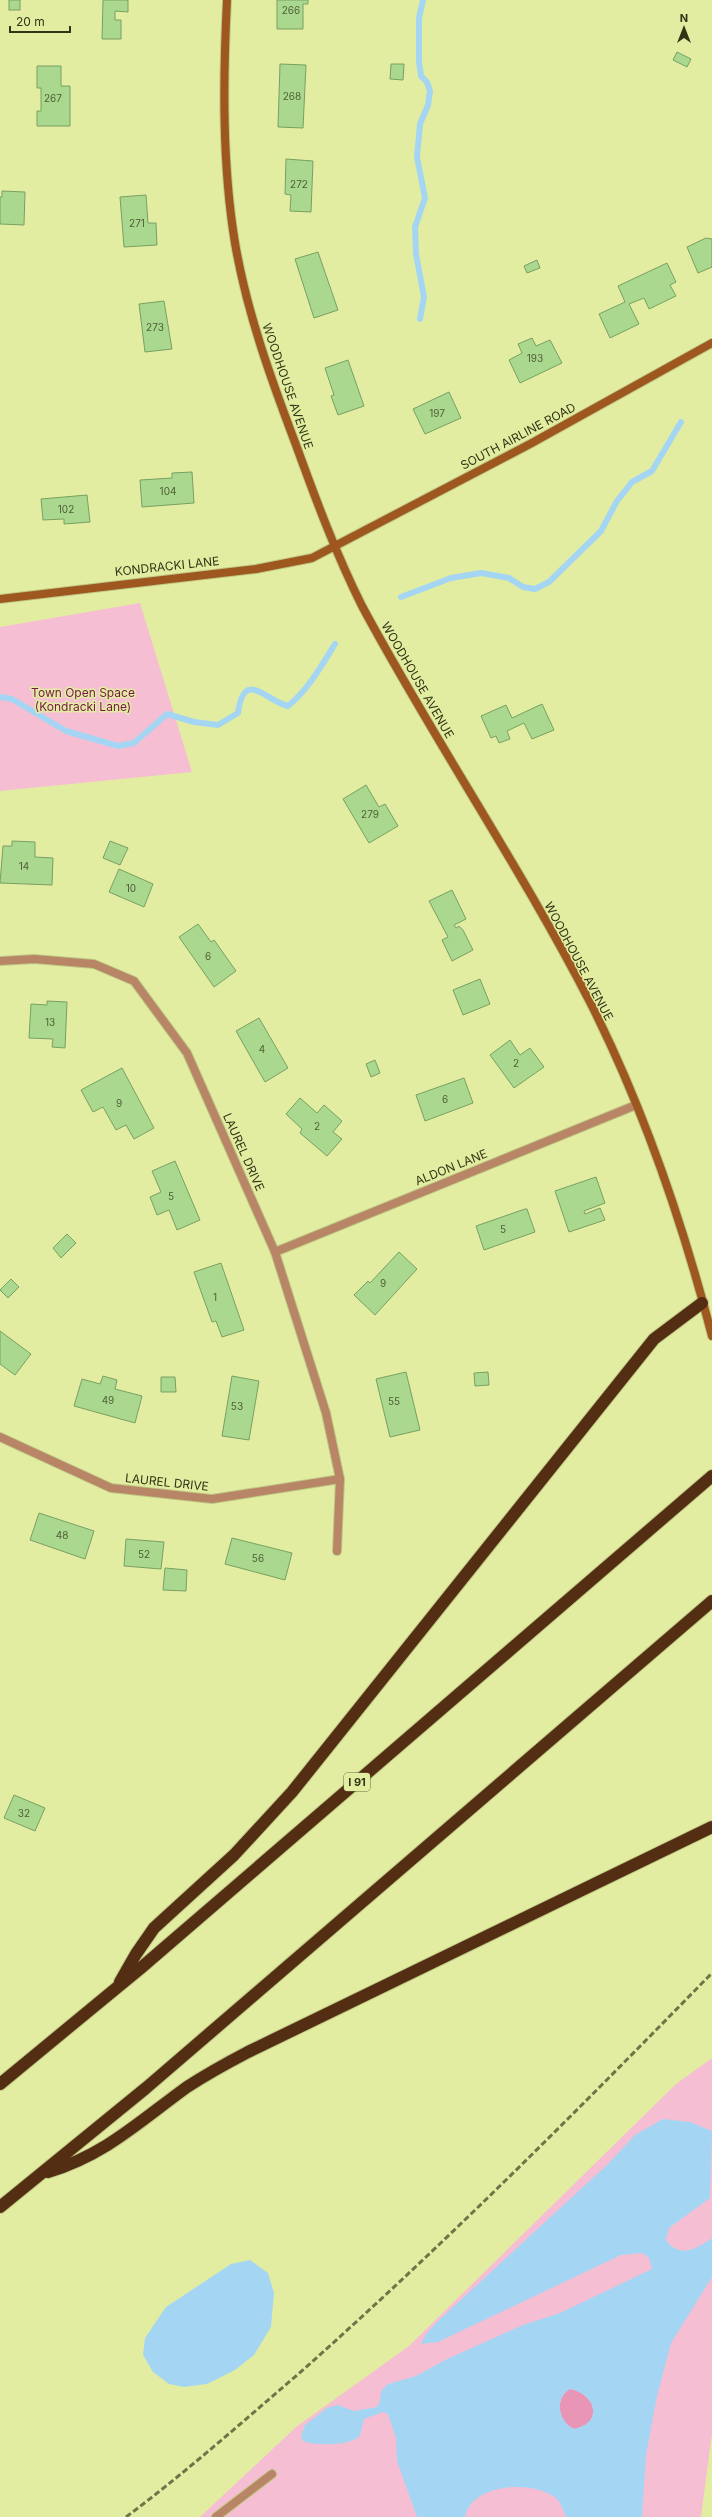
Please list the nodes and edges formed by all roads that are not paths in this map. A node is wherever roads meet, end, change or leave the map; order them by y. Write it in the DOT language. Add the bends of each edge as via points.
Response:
graph roads {
  1 [pos="227,0"];
  2 [pos="712,343"];
  3 [pos="334,547"];
  4 [pos="0,599"];
  5 [pos="0,961"];
  6 [pos="636,1105"];
  7 [pos="275,1252"];
  8 [pos="702,1303"];
  9 [pos="712,1336"];
  10 [pos="0,1437"];
  11 [pos="712,1476"];
  12 [pos="340,1479"];
  13 [pos="337,1551"];
  14 [pos="712,1601"];
  15 [pos="712,1827"];
  16 [pos="116,1989"];
  17 [pos="0,2084"];
  18 [pos="41,2174"];
  19 [pos="0,2207"];
  20 [pos="272,2474"];
  21 [pos="216,2517"];
  1 -- 3 [label="main road, WOODHOUSE AVENUE" via="224,66 228,155 231,207 242,278 264,356"];
  2 -- 3 [label="main road, SOUTH AIRLINE ROAD" via="537,441 366,528"];
  3 -- 4 [label="main road, KONDRACKI LANE" via="312,558 287,564"];
  3 -- 6 [label="main road, WOODHOUSE AVENUE" via="378,635 568,962"];
  5 -- 7 [label="street, LAUREL DRIVE" via="34,959 94,964 134,982 187,1052"];
  6 -- 7 [label="street, ALDON LANE"];
  6 -- 8 [label="main road, WOODHOUSE AVENUE"];
  7 -- 12 [label="street, LAUREL DRIVE" via="326,1414"];
  8 -- 9 [label="main road, WOODHOUSE AVENUE"];
  8 -- 16 [label="highway" via="654,1339 292,1792 234,1855 154,1928"];
  10 -- 12 [label="street, LAUREL DRIVE" via="111,1488 212,1499"];
  11 -- 16 [label="highway, I 91"];
  12 -- 13 [label="street, LAUREL DRIVE"];
  14 -- 18 [label="highway" via="146,2088"];
  15 -- 18 [label="highway" via="248,2052 189,2086 103,2150 74,2164"];
  16 -- 17 [label="highway, I 91"];
  18 -- 19 [label="highway"];
  20 -- 21 [label="street"];
}
